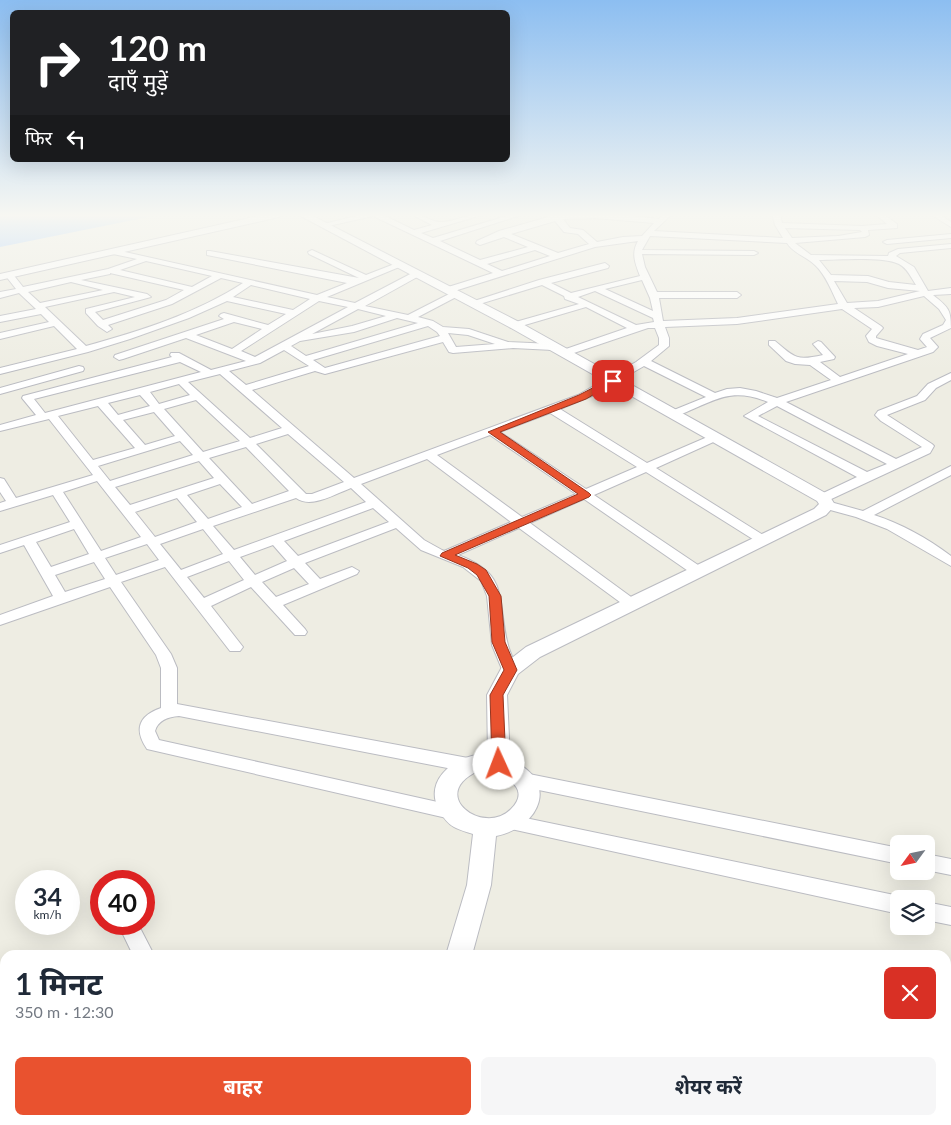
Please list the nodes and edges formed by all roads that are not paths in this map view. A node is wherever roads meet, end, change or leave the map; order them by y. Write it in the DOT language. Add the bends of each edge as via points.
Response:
graph roads {
  1 [pos="48,266"];
  2 [pos="122,266"];
  3 [pos="180,266"];
  4 [pos="286,266"];
  5 [pos="338,266"];
  6 [pos="396,266"];
  7 [pos="403,266"];
  8 [pos="487,266"];
  9 [pos="521,266"];
  10 [pos="540,266"];
  11 [pos="590,266"];
  12 [pos="602,266"];
  13 [pos="615,266"];
  14 [pos="639,266"];
  15 [pos="821,266"];
  16 [pos="906,266"];
  17 [pos="110,271"];
  18 [pos="500,273"];
  19 [pos="416,274"];
  20 [pos="4,276"];
  21 [pos="219,276"];
  22 [pos="561,277"];
  23 [pos="644,277"];
  24 [pos="829,278"];
  25 [pos="70,280"];
  26 [pos="362,280"];
  27 [pos="249,282"];
  28 [pos="542,282"];
  29 [pos="596,288"];
  30 [pos="21,290"];
  31 [pos="114,290"];
  32 [pos="194,290"];
  33 [pos="923,291"];
  34 [pos="451,292"];
  35 [pos="951,292"];
  36 [pos="0,295"];
  37 [pos="654,295"];
  38 [pos="737,295"];
  39 [pos="147,297"];
  40 [pos="319,297"];
  41 [pos="568,297"];
  42 [pos="227,298"];
  43 [pos="169,302"];
  44 [pos="473,303"];
  45 [pos="585,305"];
  46 [pos="356,306"];
  47 [pos="844,306"];
  48 [pos="40,309"];
  49 [pos="202,310"];
  50 [pos="294,313"];
  51 [pos="398,315"];
  52 [pos="1,318"];
  53 [pos="410,318"];
  54 [pos="232,319"];
  55 [pos="659,321"];
  56 [pos="430,322"];
  57 [pos="55,324"];
  58 [pos="101,324"];
  59 [pos="516,326"];
  60 [pos="268,328"];
  61 [pos="635,328"];
  62 [pos="443,334"];
  63 [pos="188,335"];
  64 [pos="0,336"];
  65 [pos="663,336"];
  66 [pos="119,340"];
  67 [pos="772,343"];
  68 [pos="106,344"];
  69 [pos="289,344"];
  70 [pos="818,344"];
  71 [pos="508,345"];
  72 [pos="156,346"];
  73 [pos="84,350"];
  74 [pos="559,350"];
  75 [pos="234,353"];
  76 [pos="918,354"];
  77 [pos="67,355"];
  78 [pos="119,357"];
  79 [pos="182,358"];
  80 [pos="305,359"];
  81 [pos="256,361"];
  82 [pos="642,361"];
  83 [pos="810,361"];
  84 [pos="317,368"];
  85 [pos="79,369"];
  86 [pos="222,370"];
  87 [pos="0,371"];
  88 [pos="132,372"];
  89 [pos="210,373"];
  90 [pos="951,376"];
  91 [pos="180,380"];
  92 [pos="837,380"];
  93 [pos="613,381"];
  94 [pos="91,383"];
  95 [pos="17,386"];
  96 [pos="244,389"];
  97 [pos="142,390"];
  98 [pos="0,391"];
  99 [pos="199,396"];
  100 [pos="715,397"];
  101 [pos="27,398"];
  102 [pos="100,401"];
  103 [pos="777,402"];
  104 [pos="157,408"];
  105 [pos="552,409"];
  106 [pos="673,414"];
  107 [pos="47,415"];
  108 [pos="116,419"];
  109 [pos="0,428"];
  110 [pos="292,429"];
  111 [pos="493,432"];
  112 [pos="716,437"];
  113 [pos="183,438"];
  114 [pos="248,442"];
  115 [pos="142,449"];
  116 [pos="429,456"];
  117 [pos="202,457"];
  118 [pos="92,464"];
  119 [pos="896,464"];
  120 [pos="647,469"];
  121 [pos="951,470"];
  122 [pos="866,477"];
  123 [pos="223,479"];
  124 [pos="106,481"];
  125 [pos="0,482"];
  126 [pos="354,484"];
  127 [pos="56,490"];
  128 [pos="179,493"];
  129 [pos="297,493"];
  130 [pos="586,495"];
  131 [pos="825,502"];
  132 [pos="13,503"];
  133 [pos="374,503"];
  134 [pos="0,507"];
  135 [pos="250,509"];
  136 [pos="127,510"];
  137 [pos="864,515"];
  138 [pos="398,523"];
  139 [pos="521,523"];
  140 [pos="77,524"];
  141 [pos="205,524"];
  142 [pos="274,539"];
  143 [pos="28,540"];
  144 [pos="150,540"];
  145 [pos="764,540"];
  146 [pos="0,548"];
  147 [pos="231,555"];
  148 [pos="98,556"];
  149 [pos="446,556"];
  150 [pos="166,562"];
  151 [pos="295,562"];
  152 [pos="951,562"];
  153 [pos="352,571"];
  154 [pos="47,572"];
  155 [pos="699,572"];
  156 [pos="177,576"];
  157 [pos="113,581"];
  158 [pos="253,581"];
  159 [pos="318,585"];
  160 [pos="62,599"];
  161 [pos="274,603"];
  162 [pos="201,605"];
  163 [pos="633,605"];
  164 [pos="0,620"];
  165 [pos="300,632"];
  166 [pos="235,647"];
  167 [pos="510,670"];
  168 [pos="169,709"];
  169 [pos="499,764"];
  170 [pos="468,765"];
  171 [pos="524,780"];
  172 [pos="451,812"];
  173 [pos="511,822"];
  174 [pos="485,828"];
  175 [pos="890,854"];
  176 [pos="935,864"];
  177 [pos="951,867"];
  178 [pos="890,903"];
  179 [pos="935,913"];
  180 [pos="951,916"];
  181 [pos="134,935"];
  182 [pos="141,950"];
  183 [pos="460,950"];
  1 -- 20 [label="street"];
  2 -- 17 [label="street"];
  3 -- 21 [label="street"];
  4 -- 26 [label="street"];
  5 -- 26 [label="street"];
  6 -- 26 [label="street"];
  7 -- 19 [label="street"];
  8 -- 18 [label="street"];
  9 -- 18 [label="street"];
  10 -- 22 [label="street"];
  11 -- 22 [label="street"];
  12 -- 29 [label="street"];
  13 -- 23 [label="street"];
  14 -- 23 [label="street"];
  15 -- 24 [label="street"];
  16 -- 33 [label="street"];
  17 -- 25 [label="street"];
  17 -- 32 [label="street"];
  18 -- 34 [label="street"];
  19 -- 34 [label="street"];
  19 -- 46 [label="street"];
  20 -- 30 [label="street"];
  21 -- 27 [label="street"];
  21 -- 32 [label="street"];
  22 -- 28 [label="street"];
  23 -- 37 [label="street"];
  24 -- 33 [label="street" via="868,279"];
  24 -- 47 [label="street"];
  25 -- 30 [label="street"];
  25 -- 31 [label="street"];
  26 -- 40 [label="street"];
  27 -- 40 [label="street"];
  27 -- 42 [label="street"];
  28 -- 41 [label="street"];
  28 -- 44 [label="street"];
  29 -- 41 [label="street"];
  29 -- 55 [label="street"];
  30 -- 36 [label="street"];
  30 -- 48 [label="street"];
  31 -- 39 [label="street"];
  31 -- 48 [label="street"];
  32 -- 43 [label="street"];
  33 -- 35 [label="street"];
  33 -- 47 [label="street" via="878,304"];
  33 -- 76 [label="street" via="942,307 951,320 946,327 926,336 932,348"];
  34 -- 44 [label="street"];
  34 -- 53 [label="street"];
  37 -- 38 [label="street"];
  37 -- 55 [label="street"];
  39 -- 43 [label="street"];
  39 -- 58 [label="street" via="89,311"];
  40 -- 46 [label="street"];
  40 -- 50 [label="street"];
  41 -- 45 [label="street"];
  42 -- 49 [label="street"];
  42 -- 50 [label="street"];
  43 -- 58 [label="street"];
  44 -- 59 [label="street"];
  45 -- 59 [label="street"];
  45 -- 61 [label="street"];
  46 -- 51 [label="street"];
  46 -- 69 [label="street"];
  47 -- 55 [label="street" via="737,321"];
  47 -- 76 [label="street" via="878,328 871,338 875,342"];
  48 -- 52 [label="street"];
  48 -- 57 [label="street"];
  49 -- 54 [label="street"];
  49 -- 66 [label="street"];
  50 -- 60 [label="street"];
  51 -- 53 [label="street"];
  51 -- 69 [label="street"];
  53 -- 56 [label="street"];
  54 -- 60 [label="street"];
  54 -- 63 [label="street"];
  55 -- 61 [label="street"];
  55 -- 65 [label="street"];
  56 -- 62 [label="street"];
  56 -- 80 [label="street"];
  57 -- 64 [label="street"];
  57 -- 73 [label="street"];
  58 -- 66 [label="street"];
  59 -- 74 [label="street"];
  60 -- 75 [label="street"];
  61 -- 65 [label="street"];
  61 -- 74 [label="street"];
  62 -- 71 [label="street" via="469,332"];
  62 -- 71 [label="street" via="450,348 457,351"];
  62 -- 84 [label="street" via="331,370"];
  63 -- 72 [label="street"];
  63 -- 75 [label="street"];
  65 -- 82 [label="street" via="664,347"];
  66 -- 68 [label="street"];
  67 -- 83 [label="street" via="793,360"];
  68 -- 73 [label="street"];
  68 -- 78 [label="street"];
  69 -- 80 [label="street"];
  69 -- 81 [label="street"];
  70 -- 83 [label="street" via="830,357"];
  71 -- 74 [label="street"];
  72 -- 78 [label="street"];
  72 -- 79 [label="street"];
  73 -- 77 [label="street"];
  74 -- 93 [label="street"];
  75 -- 81 [label="street"];
  76 -- 92 [label="street"];
  77 -- 85 [label="street"];
  77 -- 87 [label="street"];
  78 -- 88 [label="street"];
  79 -- 88 [label="street"];
  79 -- 89 [label="street"];
  80 -- 84 [label="street"];
  81 -- 86 [label="street"];
  82 -- 93 [label="street"];
  82 -- 100 [label="street"];
  83 -- 92 [label="street"];
  84 -- 96 [label="street"];
  85 -- 94 [label="street"];
  85 -- 95 [label="street"];
  86 -- 89 [label="street"];
  86 -- 96 [label="street"];
  88 -- 94 [label="street"];
  89 -- 91 [label="street"];
  90 -- 119 [label="street" via="932,386 922,398 882,413 885,419 928,446 926,450"];
  91 -- 97 [label="street"];
  91 -- 99 [label="street"];
  92 -- 103 [label="street"];
  93 -- 105 [label="street"];
  93 -- 106 [label="street"];
  94 -- 101 [label="street"];
  95 -- 98 [label="street"];
  95 -- 101 [label="street"];
  96 -- 110 [label="street"];
  97 -- 102 [label="street"];
  97 -- 104 [label="street"];
  99 -- 104 [label="street"];
  99 -- 114 [label="street"];
  100 -- 103 [label="street" via="745,390"];
  100 -- 106 [label="street"];
  101 -- 107 [label="street"];
  102 -- 107 [label="street"];
  102 -- 108 [label="street"];
  103 -- 119 [label="street"];
  103 -- 122 [label="street" via="750,416"];
  104 -- 108 [label="street"];
  104 -- 113 [label="street"];
  105 -- 111 [label="street"];
  105 -- 120 [label="street"];
  106 -- 112 [label="street"];
  107 -- 109 [label="street"];
  107 -- 118 [label="street"];
  108 -- 115 [label="street"];
  110 -- 114 [label="street"];
  110 -- 126 [label="street"];
  111 -- 116 [label="street"];
  111 -- 130 [label="street"];
  112 -- 120 [label="street"];
  112 -- 131 [label="street"];
  113 -- 115 [label="street"];
  113 -- 117 [label="street"];
  114 -- 117 [label="street"];
  114 -- 129 [label="street"];
  115 -- 118 [label="street"];
  116 -- 126 [label="street"];
  116 -- 139 [label="street"];
  117 -- 123 [label="street"];
  117 -- 124 [label="street"];
  118 -- 124 [label="street"];
  119 -- 122 [label="street"];
  120 -- 130 [label="street"];
  120 -- 145 [label="street"];
  121 -- 137 [label="street"];
  122 -- 131 [label="street"];
  123 -- 128 [label="street"];
  123 -- 135 [label="street"];
  124 -- 127 [label="street"];
  124 -- 136 [label="street"];
  125 -- 132 [label="street"];
  126 -- 129 [label="street" via="308,499"];
  126 -- 133 [label="street"];
  127 -- 132 [label="street"];
  127 -- 140 [label="street"];
  128 -- 136 [label="street"];
  128 -- 141 [label="street"];
  129 -- 135 [label="street"];
  130 -- 139 [label="street"];
  130 -- 155 [label="street"];
  131 -- 137 [label="street"];
  131 -- 145 [label="street" via="820,512"];
  132 -- 134 [label="street"];
  133 -- 138 [label="street"];
  133 -- 142 [label="street"];
  135 -- 141 [label="street"];
  136 -- 144 [label="street"];
  137 -- 152 [label="street" via="911,536"];
  138 -- 149 [label="street" via="436,555"];
  138 -- 151 [label="street"];
  139 -- 149 [label="street"];
  139 -- 163 [label="street"];
  140 -- 143 [label="street"];
  140 -- 148 [label="street"];
  141 -- 144 [label="street"];
  141 -- 147 [label="street"];
  142 -- 147 [label="street"];
  142 -- 151 [label="street"];
  143 -- 146 [label="street"];
  143 -- 154 [label="street"];
  144 -- 148 [label="street"];
  144 -- 150 [label="street"];
  145 -- 155 [label="street"];
  147 -- 156 [label="street"];
  147 -- 158 [label="street"];
  148 -- 154 [label="street"];
  148 -- 157 [label="street"];
  149 -- 167 [label="street" via="472,566 488,582 495,596 499,642"];
  150 -- 156 [label="street"];
  150 -- 157 [label="street"];
  151 -- 158 [label="street"];
  151 -- 159 [label="street"];
  153 -- 159 [label="street"];
  154 -- 160 [label="street"];
  155 -- 163 [label="street"];
  156 -- 162 [label="street"];
  157 -- 160 [label="street"];
  157 -- 168 [label="street" via="163,654 169,668"];
  158 -- 161 [label="street"];
  158 -- 162 [label="street"];
  159 -- 161 [label="street"];
  160 -- 164 [label="street"];
  161 -- 165 [label="street"];
  162 -- 166 [label="street"];
  163 -- 167 [label="street" via="533,652"];
  167 -- 169 [label="street" via="496,695"];
  168 -- 170 [label="street"];
  168 -- 172 [label="street" via="150,723 147,738 153,744"];
  169 -- 170 [label="street" via="478,762"];
  169 -- 171 [label="street" via="509,767"];
  170 -- 172 [label="street" via="447,782 445,803"];
  171 -- 173 [label="street" via="529,797 527,805"];
  171 -- 175 [label="street"];
  172 -- 174 [label="street" via="472,826"];
  173 -- 174 [label="street"];
  173 -- 178 [label="street"];
  174 -- 183 [label="street" via="479,885"];
  176 -- 177 [label="street"];
  179 -- 180 [label="street"];
  181 -- 182 [label="street"];
}
